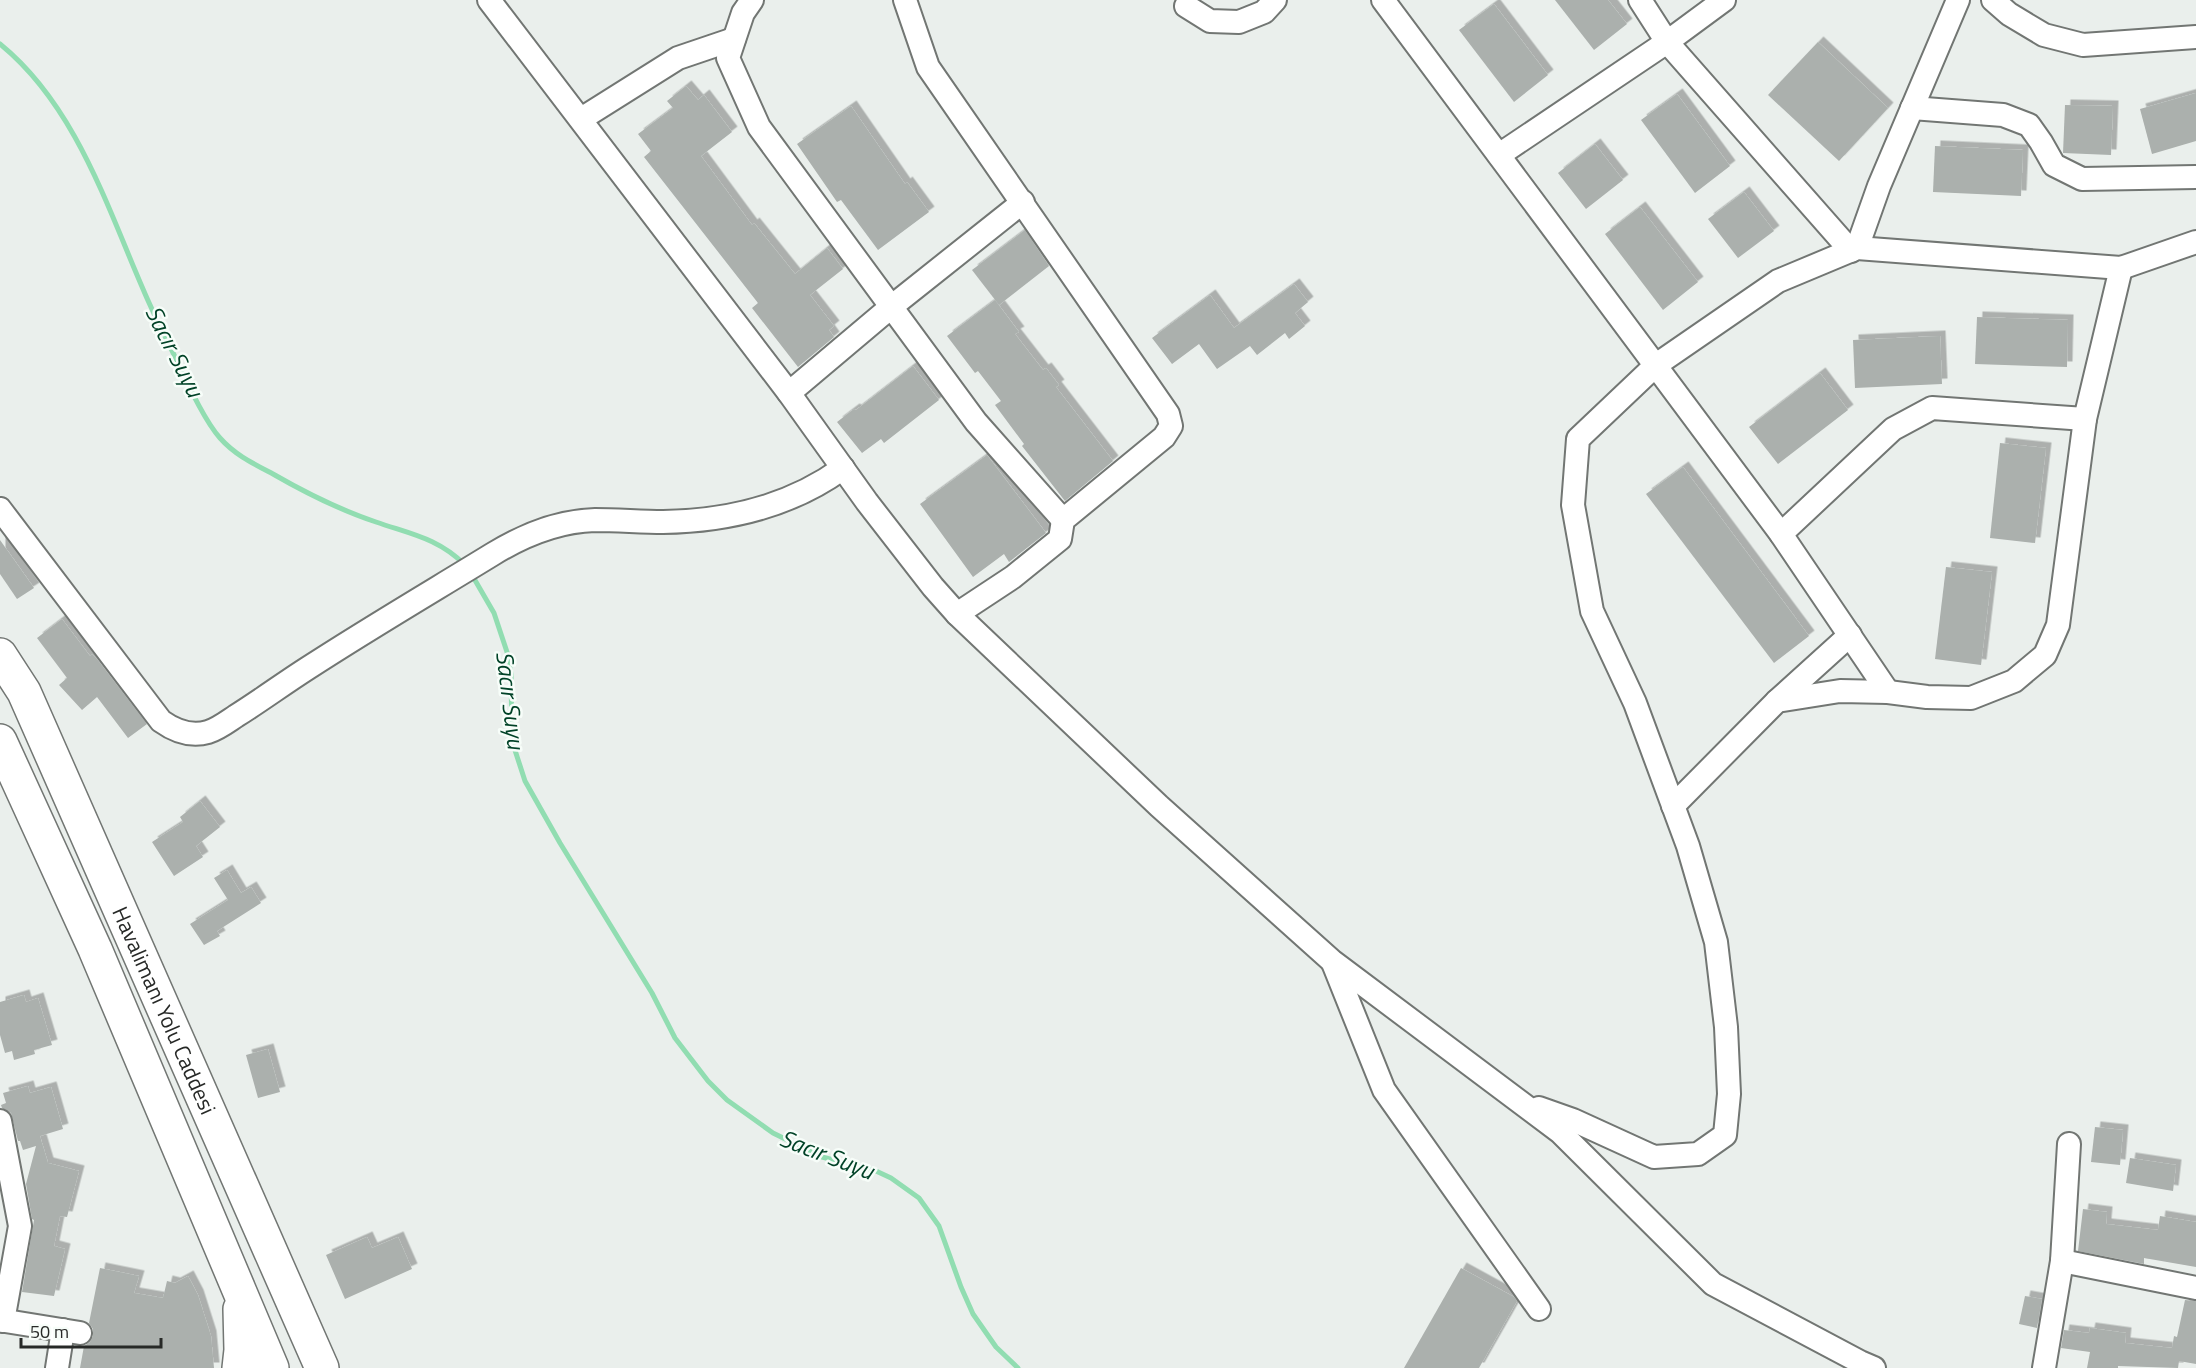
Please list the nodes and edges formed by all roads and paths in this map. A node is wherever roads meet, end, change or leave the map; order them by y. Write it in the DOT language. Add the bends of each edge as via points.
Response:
graph roads {
  1 [pos="489,0"];
  2 [pos="752,0"];
  3 [pos="905,0"];
  4 [pos="1275,0"];
  5 [pos="1383,0"];
  6 [pos="1640,0"];
  7 [pos="1724,0"];
  8 [pos="1958,0"];
  9 [pos="1993,0"];
  10 [pos="1186,6"];
  11 [pos="2196,37"];
  12 [pos="734,39"];
  13 [pos="1666,42"];
  14 [pos="1912,108"];
  15 [pos="581,119"];
  16 [pos="1498,155"];
  17 [pos="2196,177"];
  18 [pos="1023,202"];
  19 [pos="2196,242"];
  20 [pos="1854,249"];
  21 [pos="2121,268"];
  22 [pos="891,308"];
  23 [pos="1656,365"];
  24 [pos="789,393"];
  25 [pos="2085,419"];
  26 [pos="843,468"];
  27 [pos="0,509"];
  28 [pos="1063,520"];
  29 [pos="1781,534"];
  30 [pos="957,614"];
  31 [pos="1850,635"];
  32 [pos="0,655"];
  33 [pos="1888,692"];
  34 [pos="1777,701"];
  35 [pos="0,741"];
  36 [pos="1673,806"];
  37 [pos="1332,961"];
  38 [pos="1520,1102"];
  39 [pos="0,1121"];
  40 [pos="2069,1144"];
  41 [pos="2062,1261"];
  42 [pos="2196,1288"];
  43 [pos="239,1292"];
  44 [pos="1539,1309"];
  45 [pos="2,1320"];
  46 [pos="57,1368"];
  47 [pos="239,1368"];
  48 [pos="272,1368"];
  49 [pos="322,1368"];
  50 [pos="1874,1368"];
  51 [pos="2044,1368"];
  1 -- 15 [label="street"];
  2 -- 12 [label="street"];
  3 -- 18 [label="street" via="928,66"];
  4 -- 10 [label="street" via="1264,12 1239,22 1210,21"];
  5 -- 16 [label="street"];
  6 -- 13 [label="street"];
  7 -- 13 [label="street"];
  8 -- 14 [label="street"];
  9 -- 11 [label="street" via="2044,35 2083,45"];
  12 -- 15 [label="street" via="678,58"];
  12 -- 22 [label="street" via="728,58 759,127"];
  13 -- 16 [label="street"];
  13 -- 20 [label="street"];
  14 -- 17 [label="street" via="2003,115 2029,125 2054,165 2082,178"];
  14 -- 20 [label="street"];
  15 -- 24 [label="street"];
  16 -- 23 [label="street"];
  18 -- 22 [label="street"];
  18 -- 28 [label="street" via="1168,414 1171,426 1164,437"];
  19 -- 21 [label="street"];
  20 -- 21 [label="street"];
  20 -- 23 [label="street" via="1778,281"];
  21 -- 25 [label="street"];
  22 -- 24 [label="street"];
  22 -- 28 [label="street" via="976,422"];
  23 -- 29 [label="street"];
  23 -- 36 [label="street" via="1578,439 1573,505 1592,611 1635,703"];
  24 -- 26 [label="street"];
  25 -- 29 [label="street" via="1932,408 1893,429"];
  25 -- 33 [label="street" via="2058,626 2045,655 2014,681 1971,698"];
  26 -- 27 [label="street" via="804,493 767,507 692,520 573,522 534,533 496,552 205,733 177,731 161,721"];
  26 -- 30 [label="street"];
  28 -- 30 [label="street" via="1060,539 1013,577"];
  29 -- 31 [label="street"];
  30 -- 37 [label="street" via="1159,806"];
  31 -- 33 [label="street"];
  31 -- 34 [label="street"];
  32 -- 49 [label="highway, Havalimanı Yolu Caddesi" via="24,692"];
  33 -- 34 [label="street" via="1840,691"];
  34 -- 36 [label="street"];
  35 -- 43 [label="highway, Havalimanı Yolu Caddesi" via="95,949"];
  36 -- 38 [label="street" via="1716,942 1726,1027 1725,1135 1698,1154 1654,1156 1573,1119"];
  37 -- 38 [label="street"];
  37 -- 44 [label="street" via="1384,1090"];
  38 -- 50 [label="street" via="1560,1132 1713,1284"];
  39 -- 45 [label="street" via="20,1226"];
  40 -- 41 [label="street"];
  41 -- 42 [label="street"];
  41 -- 51 [label="street"];
  43 -- 47 [label="highway"];
  43 -- 48 [label="highway, Havalimanı Yolu Caddesi"];
  45 -- 46 [label="street" via="72,1331"];
}
